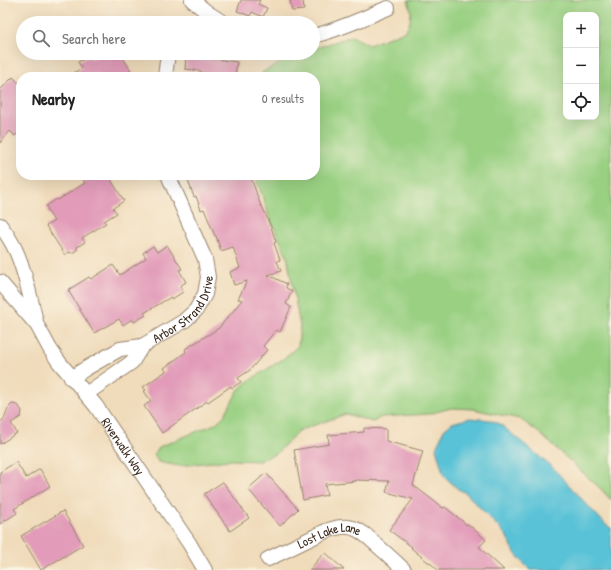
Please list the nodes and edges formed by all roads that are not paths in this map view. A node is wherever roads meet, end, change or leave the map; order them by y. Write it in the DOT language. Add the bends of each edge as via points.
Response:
graph roads {
  1 [pos="192,0"];
  2 [pos="388,8"];
  3 [pos="213,16"];
  4 [pos="320,34"];
  5 [pos="167,60"];
  6 [pos="166,72"];
  7 [pos="170,180"];
  8 [pos="0,224"];
  9 [pos="0,282"];
  10 [pos="38,325"];
  11 [pos="142,346"];
  12 [pos="71,378"];
  13 [pos="86,394"];
  14 [pos="268,559"];
  15 [pos="205,570"];
  16 [pos="404,570"];
  1 -- 3 [label="street"];
  2 -- 4 [label="street"];
  5 -- 6 [label="street"];
  7 -- 11 [label="street, Arbor Strand Drive" via="206,259 208,277 205,294 196,310 184,321"];
  8 -- 10 [label="street, Riverwalk Way" via="23,268"];
  9 -- 10 [label="street, Riverwalk Way"];
  10 -- 12 [label="street, Riverwalk Way" via="50,350"];
  11 -- 12 [label="street, Arbor Strand Drive" via="120,349"];
  11 -- 13 [label="street, Arbor Strand Drive" via="132,362"];
  12 -- 13 [label="street, Riverwalk Way"];
  13 -- 15 [label="street, Riverwalk Way"];
  14 -- 16 [label="street, Lost Lake Lane" via="326,531 344,526 359,530"];
}
